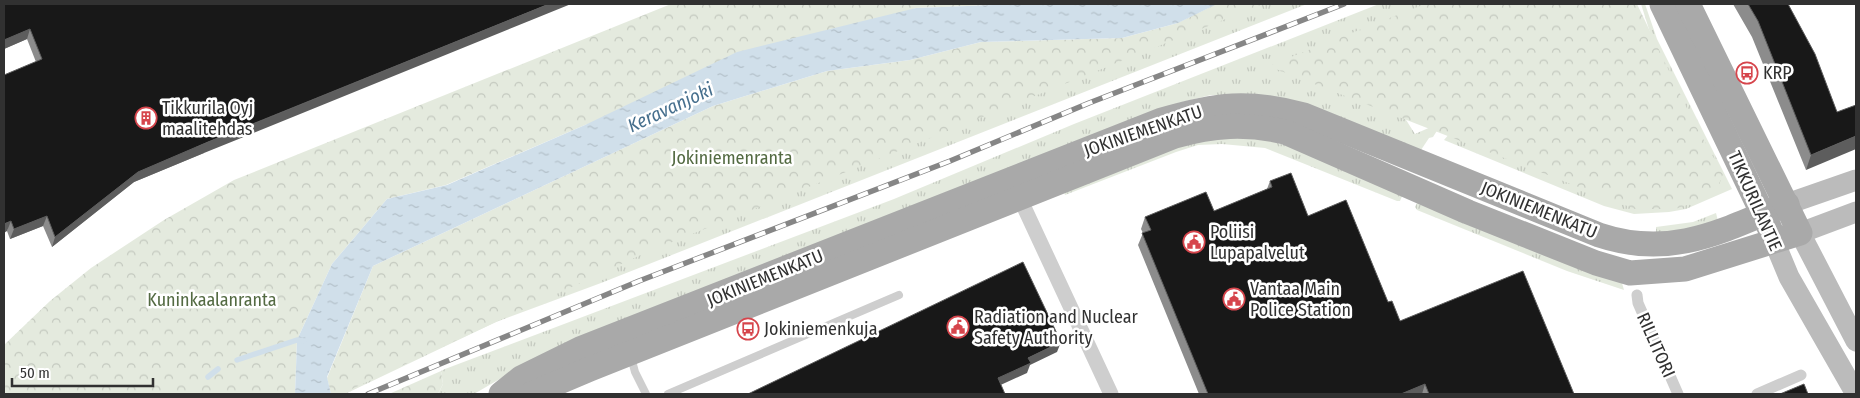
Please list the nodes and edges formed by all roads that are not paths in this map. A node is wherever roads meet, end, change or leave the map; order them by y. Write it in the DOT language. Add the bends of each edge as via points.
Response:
graph roads {
  1 [pos="1662,4"];
  2 [pos="1688,4"];
  3 [pos="1856,180"];
  4 [pos="1016,189"];
  5 [pos="1787,204"];
  6 [pos="1856,212"];
  7 [pos="1763,214"];
  8 [pos="1800,232"];
  9 [pos="1774,240"];
  10 [pos="1636,294"];
  11 [pos="899,295"];
  12 [pos="1856,341"];
  13 [pos="627,344"];
  14 [pos="1801,376"];
  15 [pos="681,392"];
  16 [pos="501,394"];
  17 [pos="531,394"];
  18 [pos="646,394"];
  19 [pos="668,394"];
  20 [pos="1111,394"];
  21 [pos="1678,394"];
  22 [pos="1756,394"];
  23 [pos="1856,394"];
  1 -- 7 [label="main road, TIKKURILANTIE"];
  2 -- 5 [label="main road, TIKKURILANTIE"];
  3 -- 5 [label="main road, JOKINIEMENKATU"];
  4 -- 7 [label="main road, JOKINIEMENKATU" via="1162,120 1223,105 1258,106 1304,115 1613,240 1678,244"];
  4 -- 9 [label="main road, JOKINIEMENKATU" via="1204,128 1260,126 1307,140 1468,212 1620,271 1641,274 1685,269"];
  4 -- 13 [label="main road, JOKINIEMENKATU"];
  4 -- 20 [label="street"];
  5 -- 7 [label="main road, JOKINIEMENKATU"];
  5 -- 8 [label="main road, TIKKURILANTIE"];
  6 -- 8 [label="main road, JOKINIEMENKATU"];
  7 -- 9 [label="main road, TIKKURILANTIE"];
  8 -- 9 [label="main road, JOKINIEMENKATU"];
  8 -- 12 [label="main road, TIKKURILANTIE"];
  9 -- 23 [label="main road, TIKKURILANTIE" via="1789,277"];
  10 -- 21 [label="street, RILLITORI"];
  11 -- 15 [label="lane"];
  13 -- 16 [label="main road, JOKINIEMENKATU" via="580,349 520,378"];
  13 -- 17 [label="main road, JOKINIEMENKATU"];
  13 -- 18 [label="lane"];
  14 -- 22 [label="street"];
  15 -- 19 [label="lane"];
}
